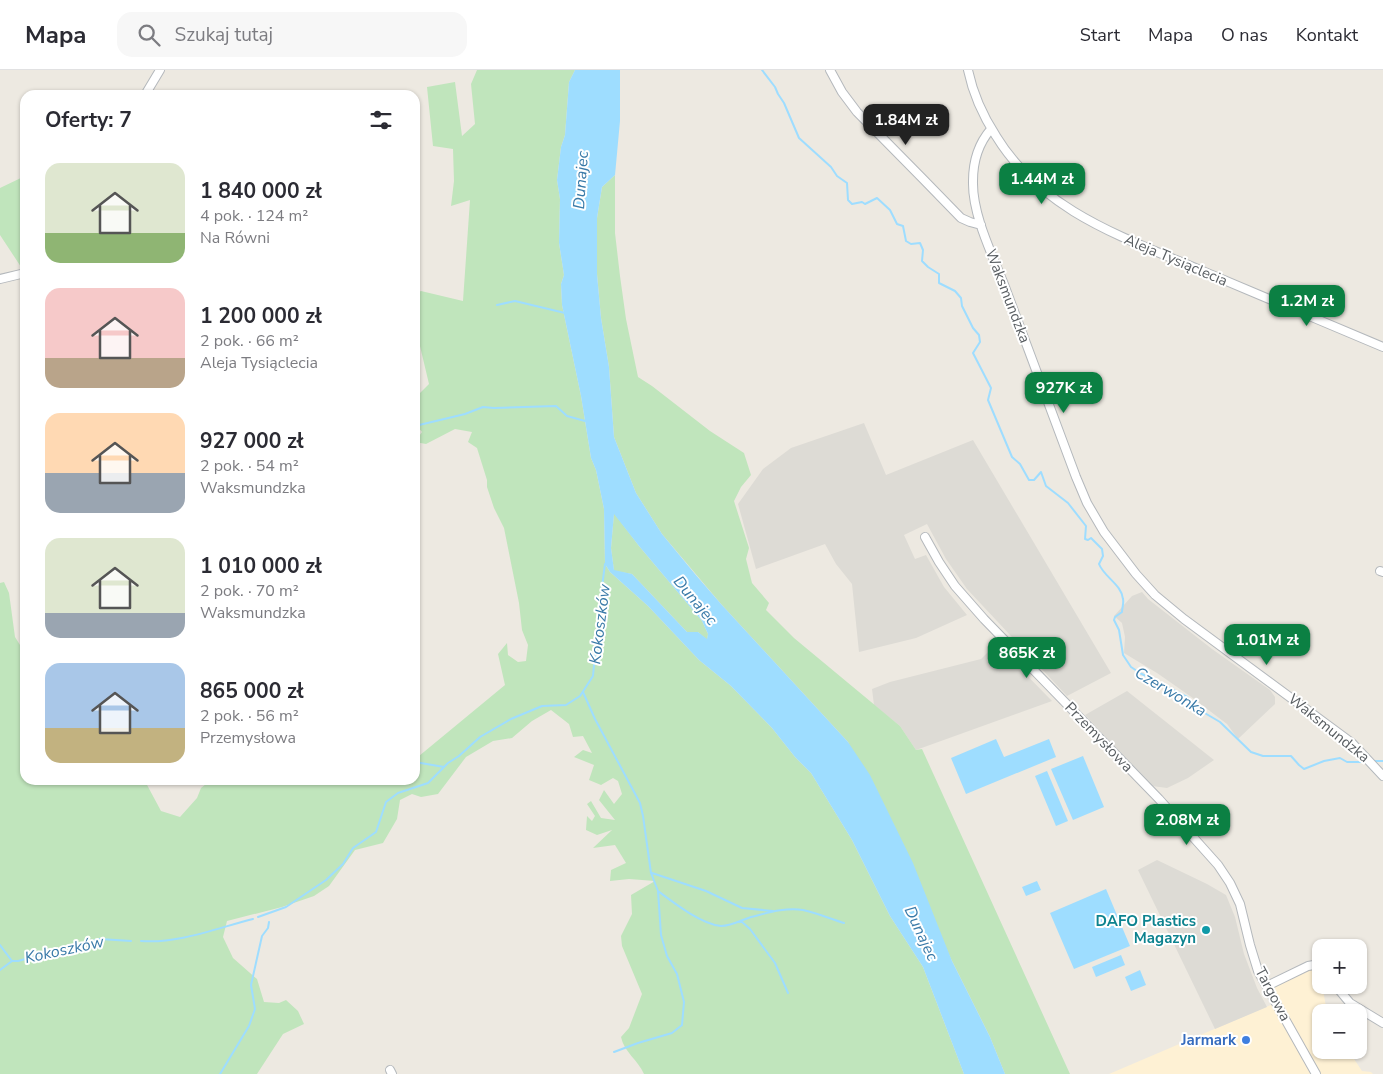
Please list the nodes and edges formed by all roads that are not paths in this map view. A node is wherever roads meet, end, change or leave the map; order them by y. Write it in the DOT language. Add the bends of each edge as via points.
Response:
graph roads {
  1 [pos="160,70"];
  2 [pos="830,70"];
  3 [pos="968,70"];
  4 [pos="149,90"];
  5 [pos="991,128"];
  6 [pos="982,224"];
  7 [pos="20,274"];
  8 [pos="0,279"];
  9 [pos="1383,347"];
  10 [pos="925,537"];
  11 [pos="1383,776"];
  12 [pos="1230,883"];
  13 [pos="1312,965"];
  14 [pos="1267,986"];
  15 [pos="1342,994"];
  16 [pos="1383,1023"];
  17 [pos="1316,1074"];
  1 -- 4 [label="street"];
  2 -- 6 [label="street" via="857,112 961,218"];
  3 -- 5 [label="street, Aleja Tysiąclecia"];
  5 -- 6 [label="street, Waksmundzka" via="975,156 972,182"];
  5 -- 9 [label="street, Aleja Tysiąclecia" via="1004,150 1028,178 1081,217"];
  6 -- 11 [label="street, Waksmundzka" via="1082,492 1112,543 1142,581 1168,606 1352,743"];
  7 -- 8 [label="street"];
  10 -- 12 [label="street, Przemysłowa" via="955,586 984,619 1159,799 1211,856"];
  12 -- 14 [label="street, Targowa" via="1244,914 1258,971"];
  13 -- 14 [label="street"];
  14 -- 17 [label="street, Targowa"];
  15 -- 16 [label="street" via="1350,1003"];
}
